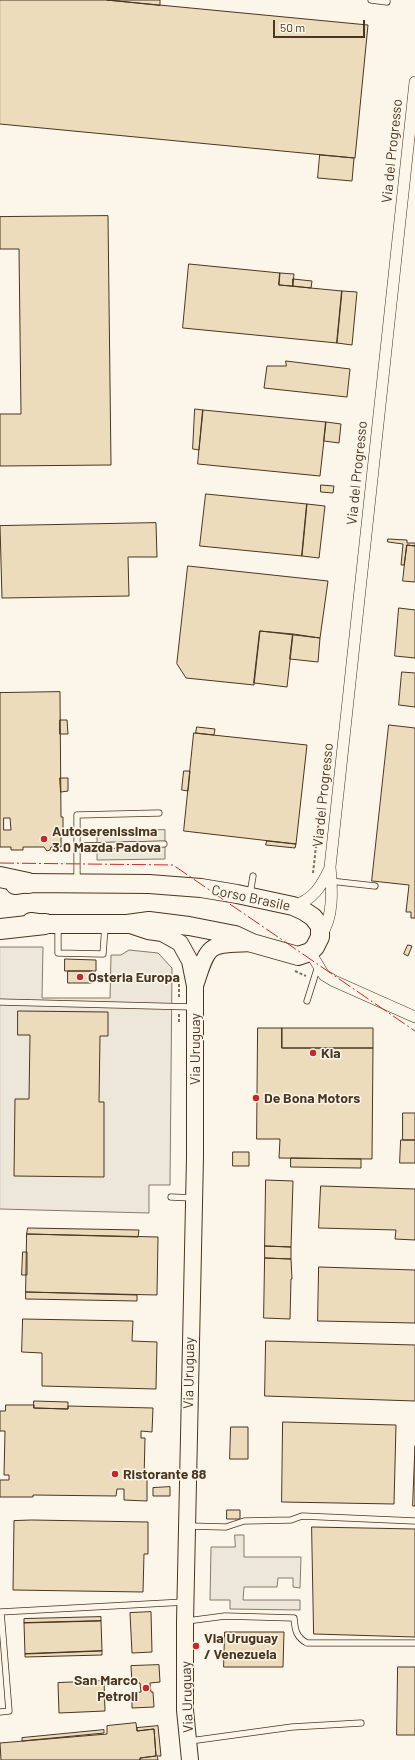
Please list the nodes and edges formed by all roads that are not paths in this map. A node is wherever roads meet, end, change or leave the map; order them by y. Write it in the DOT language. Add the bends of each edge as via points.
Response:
graph roads {
  1 [pos="371,0"];
  2 [pos="387,0"];
  3 [pos="415,82"];
  4 [pos="159,813"];
  5 [pos="164,844"];
  6 [pos="77,846"];
  7 [pos="0,876"];
  8 [pos="253,876"];
  9 [pos="328,880"];
  10 [pos="28,883"];
  11 [pos="77,884"];
  12 [pos="374,886"];
  13 [pos="0,887"];
  14 [pos="249,897"];
  15 [pos="292,906"];
  16 [pos="0,921"];
  17 [pos="51,924"];
  18 [pos="105,924"];
  19 [pos="127,924"];
  20 [pos="0,929"];
  21 [pos="320,937"];
  22 [pos="252,944"];
  23 [pos="314,959"];
  24 [pos="195,986"];
  25 [pos="307,1001"];
  26 [pos="0,1002"];
  27 [pos="187,1007"];
  28 [pos="415,1017"];
  29 [pos="171,1197"];
  30 [pos="194,1198"];
  31 [pos="415,1521"];
  32 [pos="186,1526"];
  33 [pos="185,1602"];
  34 [pos="1,1612"];
  35 [pos="185,1622"];
  36 [pos="415,1643"];
  37 [pos="0,1712"];
  38 [pos="361,1723"];
  39 [pos="188,1741"];
  40 [pos="190,1760"];
  1 -- 2 [label="lane"];
  3 -- 9 [label="street, Via del Progresso"];
  4 -- 6 [label="lane" via="77,815"];
  5 -- 6 [label="lane"];
  6 -- 11 [label="lane"];
  7 -- 10 [label="highway"];
  8 -- 14 [label="lane"];
  9 -- 12 [label="lane"];
  9 -- 15 [label="street" via="312,896"];
  9 -- 21 [label="street, Via del Progresso" via="331,896 327,926"];
  10 -- 11 [label="main road, Corso Brasile"];
  10 -- 13 [label="main road, Corso Brasile"];
  11 -- 14 [label="main road, Corso Brasile" via="149,884 201,888"];
  14 -- 15 [label="main road, Corso Brasile"];
  15 -- 21 [label="main road, Corso Brasile" via="313,917 320,926"];
  16 -- 17 [label="main road" via="20,920"];
  17 -- 18 [label="main road"];
  17 -- 18 [label="lane" via="58,953 103,954"];
  17 -- 20 [label="highway"];
  18 -- 19 [label="main road"];
  19 -- 22 [label="main road" via="149,921 189,926 236,935"];
  19 -- 24 [label="street, Via Uruguay" via="162,933 180,943 190,961"];
  21 -- 23 [label="main road" via="315,947"];
  22 -- 23 [label="main road"];
  22 -- 24 [label="street, Via Uruguay" via="215,946 207,952"];
  23 -- 25 [label="lane"];
  23 -- 28 [label="street" via="324,975 334,981"];
  24 -- 27 [label="street, Via Uruguay"];
  26 -- 27 [label="lane"];
  27 -- 30 [label="street, Via Uruguay"];
  29 -- 30 [label="lane"];
  30 -- 32 [label="street, Via Uruguay"];
  31 -- 32 [label="lane" via="302,1516 291,1520 244,1521 226,1527"];
  32 -- 33 [label="street, Via Uruguay"];
  33 -- 34 [label="lane"];
  33 -- 35 [label="street, Via Uruguay"];
  34 -- 37 [label="lane" via="9,1711"];
  35 -- 36 [label="lane" via="224,1616 294,1618 295,1632 307,1643"];
  35 -- 39 [label="street, Via Uruguay" via="185,1710"];
  38 -- 39 [label="lane" via="292,1727"];
  39 -- 40 [label="street, Via Uruguay"];
}
